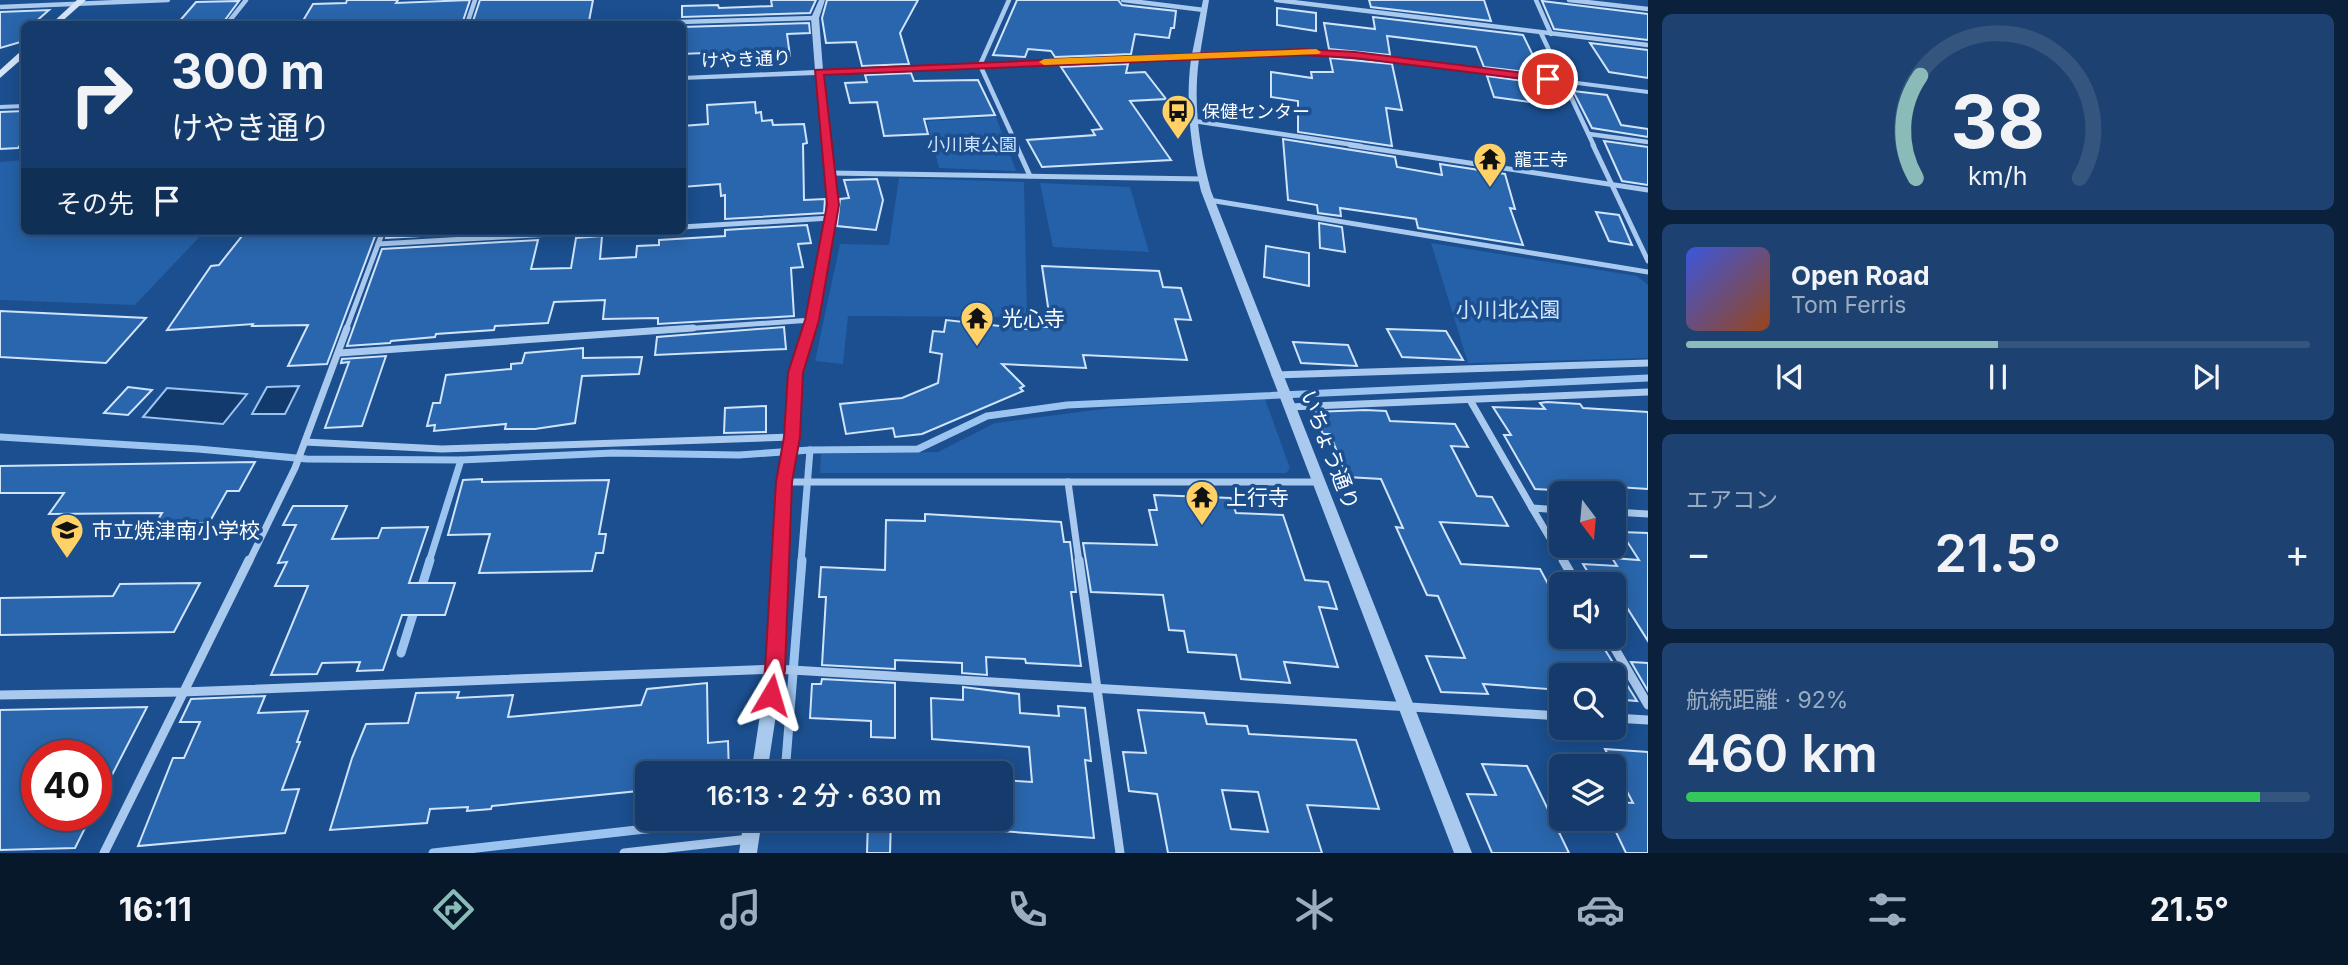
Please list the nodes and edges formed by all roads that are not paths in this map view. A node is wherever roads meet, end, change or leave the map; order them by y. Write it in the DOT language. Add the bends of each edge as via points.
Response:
graph roads {
  1 [pos="168,0"];
  2 [pos="246,0"];
  3 [pos="475,0"];
  4 [pos="822,0"];
  5 [pos="1009,0"];
  6 [pos="1123,0"];
  7 [pos="1206,0"];
  8 [pos="1276,0"];
  9 [pos="1335,0"];
  10 [pos="1536,0"];
  11 [pos="1569,0"];
  12 [pos="80,2"];
  13 [pos="0,7"];
  14 [pos="1336,7"];
  15 [pos="1648,9"];
  16 [pos="1204,10"];
  17 [pos="815,18"];
  18 [pos="58,21"];
  19 [pos="229,21"];
  20 [pos="468,21"];
  21 [pos="686,22"];
  22 [pos="1541,33"];
  23 [pos="1551,34"];
  24 [pos="1648,45"];
  25 [pos="1196,55"];
  26 [pos="21,56"];
  27 [pos="980,65"];
  28 [pos="819,72"];
  29 [pos="0,75"];
  30 [pos="686,78"];
  31 [pos="1564,81"];
  32 [pos="1648,92"];
  33 [pos="21,106"];
  34 [pos="0,107"];
  35 [pos="1194,121"];
  36 [pos="1588,134"];
  37 [pos="1648,142"];
  38 [pos="830,173"];
  39 [pos="1030,177"];
  40 [pos="1203,179"];
  41 [pos="1612,184"];
  42 [pos="1648,190"];
  43 [pos="1209,200"];
  44 [pos="830,218"];
  45 [pos="686,227"];
  46 [pos="381,235"];
  47 [pos="535,235"];
  48 [pos="378,244"];
  49 [pos="1648,261"];
  50 [pos="1648,272"];
  51 [pos="812,320"];
  52 [pos="340,353"];
  53 [pos="1648,363"];
  54 [pos="1276,377"];
  55 [pos="1648,392"];
  56 [pos="1470,400"];
  57 [pos="1287,404"];
  58 [pos="792,437"];
  59 [pos="305,442"];
  60 [pos="784,482"];
  61 [pos="1068,482"];
  62 [pos="1317,482"];
  63 [pos="1532,508"];
  64 [pos="1549,509"];
  65 [pos="1626,513"];
  66 [pos="1648,514"];
  67 [pos="1570,572"];
  68 [pos="1615,649"];
  69 [pos="775,670"];
  70 [pos="1097,690"];
  71 [pos="182,692"];
  72 [pos="0,695"];
  73 [pos="1648,705"];
  74 [pos="1406,708"];
  75 [pos="1549,715"];
  76 [pos="1626,719"];
  77 [pos="1648,720"];
  78 [pos="761,761"];
  79 [pos="749,846"];
  80 [pos="104,853"];
  81 [pos="624,853"];
  82 [pos="1120,853"];
  83 [pos="1463,853"];
  1 -- 12 [label="street"];
  2 -- 19 [label="street"];
  3 -- 20 [label="street"];
  4 -- 17 [label="street"];
  5 -- 27 [label="street"];
  6 -- 16 [label="street"];
  7 -- 16 [label="street"];
  8 -- 14 [label="street"];
  9 -- 14 [label="street"];
  10 -- 23 [label="street"];
  11 -- 15 [label="street"];
  12 -- 13 [label="street"];
  12 -- 18 [label="main road"];
  14 -- 22 [label="street"];
  16 -- 25 [label="street"];
  17 -- 21 [label="street"];
  17 -- 28 [label="street"];
  22 -- 23 [label="street"];
  22 -- 31 [label="street"];
  23 -- 24 [label="street"];
  25 -- 27 [label="street, けやき通り"];
  25 -- 31 [label="street, けやき通り" via="1331,53"];
  25 -- 35 [label="street, いちょう通り"];
  26 -- 29 [label="main road"];
  27 -- 28 [label="street, けやき通り"];
  27 -- 39 [label="street"];
  28 -- 30 [label="street, けやき通り"];
  28 -- 38 [label="street"];
  31 -- 32 [label="street, けやき通り"];
  31 -- 36 [label="street"];
  33 -- 34 [label="street"];
  35 -- 40 [label="street, いちょう通り"];
  35 -- 41 [label="street"];
  36 -- 37 [label="street"];
  36 -- 41 [label="street"];
  38 -- 39 [label="street"];
  38 -- 44 [label="street"];
  39 -- 40 [label="street"];
  40 -- 43 [label="street, いちょう通り"];
  41 -- 42 [label="street"];
  41 -- 49 [label="street"];
  43 -- 50 [label="street"];
  43 -- 54 [label="street, いちょう通り"];
  44 -- 45 [label="street"];
  44 -- 51 [label="street"];
  46 -- 48 [label="street"];
  47 -- 48 [label="street"];
  48 -- 52 [label="street"];
  51 -- 52 [label="street"];
  51 -- 58 [label="street" via="796,373"];
  52 -- 59 [label="street"];
  53 -- 54 [label="street"];
  54 -- 57 [label="street, いちょう通り"];
  55 -- 56 [label="street"];
  56 -- 57 [label="street"];
  56 -- 63 [label="street"];
  57 -- 62 [label="street, いちょう通り"];
  58 -- 59 [label="street" via="442,449"];
  58 -- 60 [label="street"];
  59 -- 71 [label="street"];
  60 -- 61 [label="street"];
  60 -- 69 [label="street"];
  61 -- 62 [label="street"];
  61 -- 70 [label="street"];
  62 -- 74 [label="street, いちょう通り"];
  63 -- 64 [label="street"];
  63 -- 67 [label="street"];
  65 -- 66 [label="street"];
  68 -- 73 [label="street"];
  69 -- 70 [label="street"];
  69 -- 71 [label="street"];
  69 -- 78 [label="street"];
  70 -- 74 [label="street"];
  70 -- 82 [label="street"];
  71 -- 72 [label="street"];
  71 -- 80 [label="street"];
  74 -- 75 [label="street"];
  74 -- 83 [label="street, いちょう通り"];
  76 -- 77 [label="street"];
  79 -- 81 [label="street"];
}
